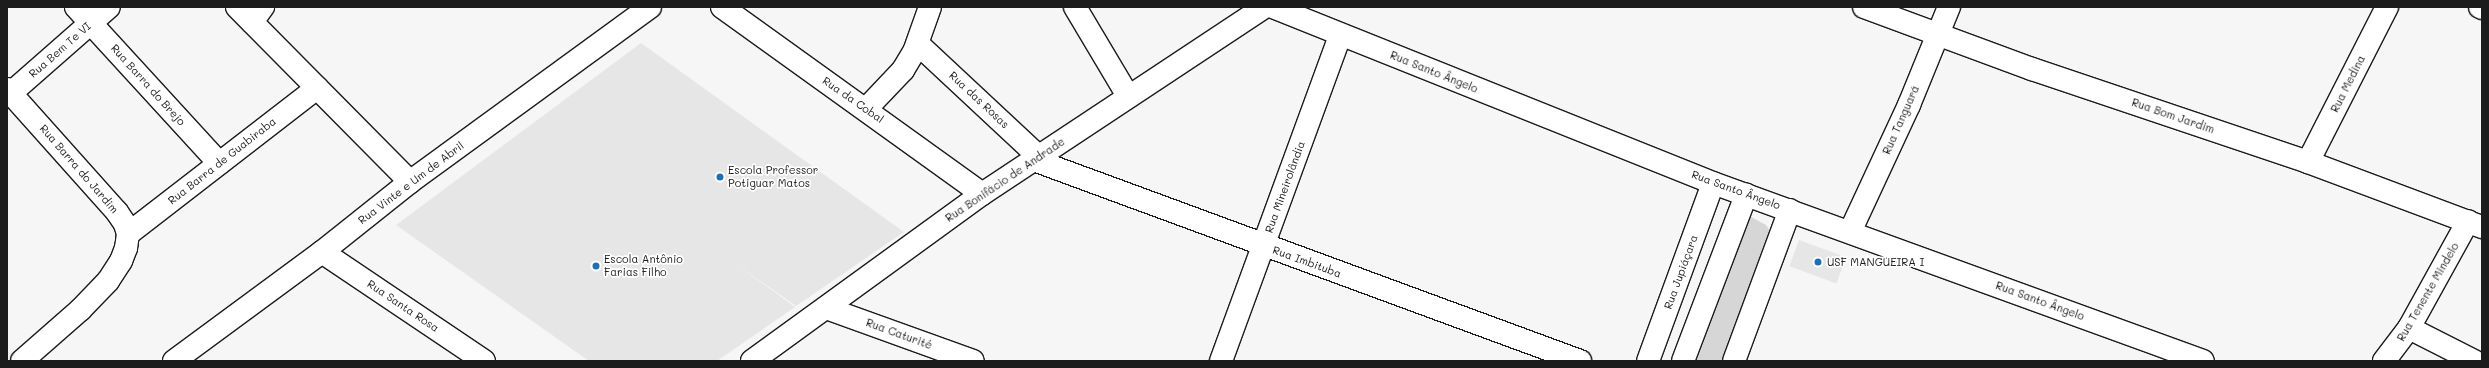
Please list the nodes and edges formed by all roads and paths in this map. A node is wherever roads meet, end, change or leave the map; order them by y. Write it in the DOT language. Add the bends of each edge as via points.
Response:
graph roads {
  1 [pos="76,7"];
  2 [pos="109,7"];
  3 [pos="650,7"];
  4 [pos="722,7"];
  5 [pos="930,7"];
  6 [pos="1075,7"];
  7 [pos="1264,7"];
  8 [pos="1273,7"];
  9 [pos="1864,7"];
  10 [pos="1949,7"];
  11 [pos="2388,7"];
  12 [pos="251,12"];
  13 [pos="91,23"];
  14 [pos="1937,34"];
  15 [pos="1340,35"];
  16 [pos="918,44"];
  17 [pos="317,88"];
  18 [pos="9,91"];
  19 [pos="1128,96"];
  20 [pos="866,109"];
  21 [pos="1036,158"];
  22 [pos="2308,162"];
  23 [pos="219,163"];
  24 [pos="410,182"];
  25 [pos="1713,183"];
  26 [pos="982,194"];
  27 [pos="1746,195"];
  28 [pos="1790,210"];
  29 [pos="2475,224"];
  30 [pos="1850,232"];
  31 [pos="128,234"];
  32 [pos="1263,246"];
  33 [pos="322,252"];
  34 [pos="826,308"];
  35 [pos="2409,328"];
  36 [pos="22,361"];
  37 [pos="174,361"];
  38 [pos="484,361"];
  39 [pos="752,361"];
  40 [pos="973,361"];
  41 [pos="1221,361"];
  42 [pos="1580,361"];
  43 [pos="1648,361"];
  44 [pos="1683,361"];
  45 [pos="1734,361"];
  46 [pos="2203,361"];
  47 [pos="2384,361"];
  48 [pos="2474,361"];
  1 -- 13 [label="street, Rua Barra do Brejo"];
  2 -- 13 [label="street, Rua Bem Te VI"];
  3 -- 24 [label="street, Rua Vinte e Um de Abril"];
  4 -- 20 [label="street, Rua da Cobal"];
  5 -- 16 [label="street"];
  6 -- 19 [label="street"];
  7 -- 19 [label="street, Rua Bonifácio de Andrade"];
  8 -- 15 [label="street, Rua Santo Ângelo"];
  9 -- 14 [label="street, Rua Bom Jardim"];
  10 -- 14 [label="street, Rua Tanguará"];
  11 -- 22 [label="street, Rua Medina"];
  12 -- 17 [label="street"];
  13 -- 18 [label="street, Rua Bem Te VI"];
  13 -- 23 [label="street, Rua Barra do Brejo"];
  14 -- 22 [label="street, Rua Bom Jardim" via="2032,69"];
  14 -- 30 [label="street, Rua Tanguará" via="1909,105"];
  15 -- 25 [label="street, Rua Santo Ângelo"];
  15 -- 32 [label="street, Rua Mineirolândia"];
  16 -- 20 [label="street" via="903,70"];
  16 -- 21 [label="street, Rua das Rosas"];
  17 -- 23 [label="street, Rua Barra de Guabiraba"];
  17 -- 24 [label="street"];
  18 -- 31 [label="street, Rua Barra do Jardim" via="117,212"];
  19 -- 21 [label="street, Rua Bonifácio de Andrade"];
  20 -- 26 [label="street, Rua da Cobal"];
  21 -- 26 [label="street, Rua Bonifácio de Andrade"];
  21 -- 32 [label="street, Rua Imbituba"];
  22 -- 29 [label="street, Rua Bom Jardim"];
  23 -- 31 [label="street, Rua Barra de Guabiraba"];
  24 -- 33 [label="street, Rua Vinte e Um de Abril"];
  25 -- 27 [label="street, Rua Santo Ângelo"];
  25 -- 43 [label="street, Rua Jupiáçara"];
  26 -- 34 [label="street, Rua Bonifácio de Andrade"];
  27 -- 28 [label="street, Rua Santo Ângelo"];
  27 -- 44 [label="street"];
  28 -- 30 [label="street, Rua Santo Ângelo"];
  28 -- 45 [label="street"];
  29 -- 35 [label="street, Rua Tenente Mindelo"];
  30 -- 46 [label="street, Rua Santo Ângelo"];
  31 -- 36 [label="street" via="121,260 108,281 80,310"];
  32 -- 41 [label="street, Rua Mineirolândia"];
  32 -- 42 [label="street, Rua Imbituba"];
  33 -- 37 [label="street, Rua Vinte e Um de Abril"];
  33 -- 38 [label="street, Rua Santa Rosa"];
  34 -- 39 [label="street, Rua Bonifácio de Andrade"];
  34 -- 40 [label="street, Rua Caturité"];
  35 -- 47 [label="street, Rua Tenente Mindelo"];
  35 -- 48 [label="street"];
}
